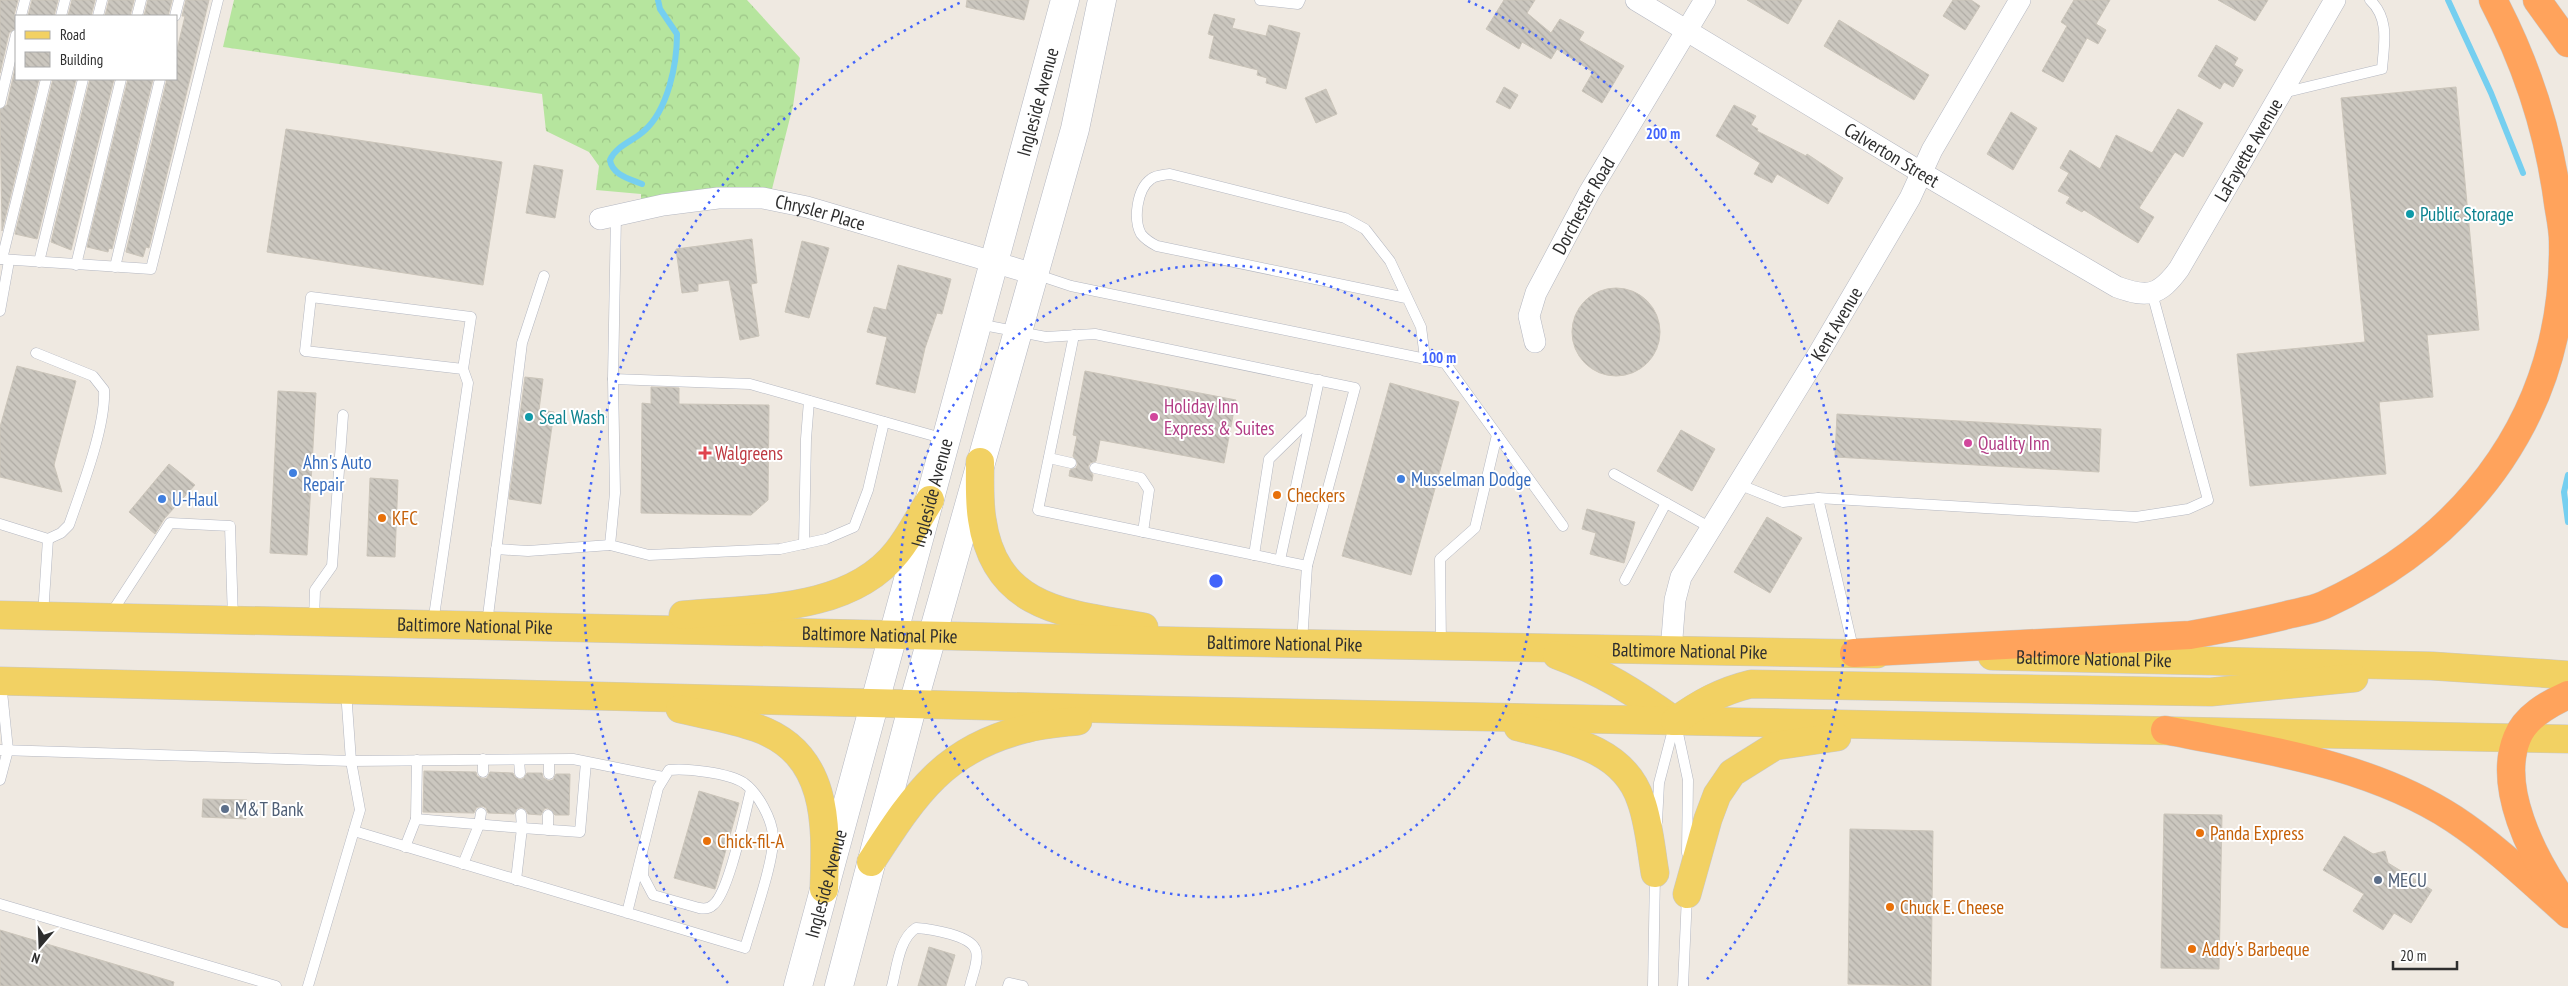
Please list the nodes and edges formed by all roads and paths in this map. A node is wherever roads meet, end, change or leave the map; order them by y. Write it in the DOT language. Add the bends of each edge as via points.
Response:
graph roads {
  1 [pos="25,0"];
  2 [pos="64,0"];
  3 [pos="102,0"];
  4 [pos="140,0"];
  5 [pos="179,0"];
  6 [pos="218,0"];
  7 [pos="1065,0"];
  8 [pos="1102,0"];
  9 [pos="1260,0"];
  10 [pos="1300,0"];
  11 [pos="1636,0"];
  12 [pos="1705,0"];
  13 [pos="2020,0"];
  14 [pos="2336,0"];
  15 [pos="2370,0"];
  16 [pos="2494,0"];
  17 [pos="2537,0"];
  18 [pos="21,15"];
  19 [pos="61,15"];
  20 [pos="98,15"];
  21 [pos="136,15"];
  22 [pos="175,15"];
  23 [pos="1687,30"];
  24 [pos="15,39"];
  25 [pos="2568,42"];
  26 [pos="46,80"];
  27 [pos="83,80"];
  28 [pos="121,80"];
  29 [pos="160,80"];
  30 [pos="2281,93"];
  31 [pos="0,103"];
  32 [pos="1922,174"];
  33 [pos="608,217"];
  34 [pos="4,259"];
  35 [pos="39,262"];
  36 [pos="994,262"];
  37 [pos="76,265"];
  38 [pos="115,267"];
  39 [pos="1034,274"];
  40 [pos="544,276"];
  41 [pos="2152,293"];
  42 [pos="1406,298"];
  43 [pos="0,311"];
  44 [pos="976,324"];
  45 [pos="1016,332"];
  46 [pos="1074,335"];
  47 [pos="1534,342"];
  48 [pos="36,353"];
  49 [pos="1424,358"];
  50 [pos="463,369"];
  51 [pos="613,378"];
  52 [pos="1319,380"];
  53 [pos="809,401"];
  54 [pos="343,415"];
  55 [pos="1311,418"];
  56 [pos="884,422"];
  57 [pos="1497,435"];
  58 [pos="946,439"];
  59 [pos="1049,458"];
  60 [pos="980,462"];
  61 [pos="1071,462"];
  62 [pos="1095,468"];
  63 [pos="1614,474"];
  64 [pos="1738,484"];
  65 [pos="1818,498"];
  66 [pos="930,500"];
  67 [pos="1666,503"];
  68 [pos="0,524"];
  69 [pos="1563,526"];
  70 [pos="1711,528"];
  71 [pos="1143,532"];
  72 [pos="48,539"];
  73 [pos="804,544"];
  74 [pos="610,545"];
  75 [pos="496,549"];
  76 [pos="1254,555"];
  77 [pos="1280,560"];
  78 [pos="1307,566"];
  79 [pos="1625,580"];
  80 [pos="0,615"];
  81 [pos="43,615"];
  82 [pos="109,617"];
  83 [pos="233,620"];
  84 [pos="314,622"];
  85 [pos="432,624"];
  86 [pos="487,625"];
  87 [pos="561,627"];
  88 [pos="894,634"];
  89 [pos="932,636"];
  90 [pos="1221,642"];
  91 [pos="1302,643"];
  92 [pos="1441,646"];
  93 [pos="1539,648"];
  94 [pos="1671,651"];
  95 [pos="1854,653"];
  96 [pos="2432,666"];
  97 [pos="2568,675"];
  98 [pos="0,681"];
  99 [pos="346,690"];
  100 [pos="2568,695"];
  101 [pos="630,696"];
  102 [pos="874,702"];
  103 [pos="913,704"];
  104 [pos="1151,710"];
  105 [pos="1468,715"];
  106 [pos="1676,721"];
  107 [pos="1916,725"];
  108 [pos="2165,730"];
  109 [pos="2517,737"];
  110 [pos="2568,738"];
  111 [pos="4,750"];
  112 [pos="482,759"];
  113 [pos="417,760"];
  114 [pos="519,760"];
  115 [pos="548,760"];
  116 [pos="351,761"];
  117 [pos="586,762"];
  118 [pos="483,772"];
  119 [pos="520,773"];
  120 [pos="549,774"];
  121 [pos="663,777"];
  122 [pos="0,780"];
  123 [pos="751,790"];
  124 [pos="481,813"];
  125 [pos="521,814"];
  126 [pos="548,815"];
  127 [pos="416,819"];
  128 [pos="479,825"];
  129 [pos="522,828"];
  130 [pos="548,830"];
  131 [pos="354,832"];
  132 [pos="645,835"];
  133 [pos="405,846"];
  134 [pos="871,862"];
  135 [pos="462,864"];
  136 [pos="1655,873"];
  137 [pos="516,880"];
  138 [pos="824,889"];
  139 [pos="1687,894"];
  140 [pos="0,904"];
  141 [pos="2568,908"];
  142 [pos="627,913"];
  143 [pos="2568,914"];
  144 [pos="276,986"];
  145 [pos="308,986"];
  146 [pos="798,986"];
  147 [pos="839,986"];
  148 [pos="892,986"];
  149 [pos="970,986"];
  150 [pos="1008,986"];
  151 [pos="1023,986"];
  152 [pos="1653,986"];
  153 [pos="1683,986"];
  1 -- 18 [label="lane"];
  2 -- 19 [label="lane"];
  3 -- 20 [label="lane"];
  4 -- 21 [label="lane"];
  5 -- 22 [label="lane"];
  6 -- 38 [label="lane" via="150,269"];
  7 -- 36 [label="main road, Ingleside Avenue"];
  8 -- 39 [label="main road, Ingleside Avenue" via="1075,129"];
  9 -- 10 [label="lane" via="1298,4"];
  11 -- 23 [label="street, Calverton Street"];
  12 -- 23 [label="street, Dorchester Road"];
  13 -- 32 [label="street, Kent Avenue" via="1932,150"];
  14 -- 30 [label="street, LaFayette Avenue"];
  15 -- 30 [label="lane" via="2378,8 2386,32 2382,69"];
  16 -- 95 [label="highway" via="2540,113 2554,174 2563,240 2561,299 2549,362 2530,410 2499,464 2469,503 2429,541 2381,575 2322,606 2241,626 2190,635"];
  17 -- 25 [label="highway"];
  23 -- 32 [label="street, Calverton Street"];
  23 -- 47 [label="street, Dorchester Road" via="1589,192 1536,293 1529,316"];
  24 -- 31 [label="lane"];
  26 -- 34 [label="lane"];
  27 -- 35 [label="lane"];
  28 -- 37 [label="lane"];
  29 -- 38 [label="lane"];
  30 -- 41 [label="street, LaFayette Avenue" via="2179,269 2166,286"];
  32 -- 41 [label="street, Calverton Street" via="2117,287 2135,293"];
  32 -- 64 [label="street, Kent Avenue" via="1816,358"];
  33 -- 36 [label="street, Chrysler Place" via="718,198 763,198 807,207"];
  33 -- 51 [label="lane"];
  34 -- 35 [label="lane"];
  34 -- 43 [label="lane"];
  35 -- 37 [label="lane"];
  36 -- 39 [label="street, Chrysler Place"];
  36 -- 44 [label="main road, Ingleside Avenue"];
  37 -- 38 [label="lane"];
  39 -- 45 [label="main road, Ingleside Avenue"];
  39 -- 49 [label="lane" via="1070,286"];
  40 -- 75 [label="lane" via="522,343"];
  41 -- 65 [label="lane" via="2208,500 2188,509 2136,517"];
  42 -- 42 [label="lane" via="1390,261 1365,229 1345,218 1170,174 1152,177 1142,188 1138,226 1143,236 1156,246"];
  42 -- 49 [label="lane" via="1421,328"];
  44 -- 45 [label="lane"];
  44 -- 58 [label="main road, Ingleside Avenue"];
  45 -- 46 [label="lane" via="1046,337"];
  45 -- 60 [label="main road, Ingleside Avenue"];
  46 -- 52 [label="lane" via="1094,334"];
  46 -- 59 [label="lane"];
  48 -- 72 [label="lane" via="93,376 104,390 90,461 70,525"];
  49 -- 57 [label="lane" via="1445,362"];
  50 -- 50 [label="lane" via="305,351 311,297 471,318"];
  50 -- 85 [label="lane" via="468,383"];
  51 -- 53 [label="lane" via="750,384"];
  51 -- 74 [label="lane" via="615,493"];
  52 -- 55 [label="lane"];
  52 -- 78 [label="lane" via="1356,388"];
  53 -- 56 [label="lane"];
  53 -- 73 [label="lane"];
  54 -- 84 [label="lane" via="332,566 315,590"];
  55 -- 76 [label="lane" via="1269,459"];
  55 -- 77 [label="lane"];
  56 -- 58 [label="lane"];
  56 -- 73 [label="lane" via="868,490 854,527"];
  57 -- 69 [label="lane"];
  57 -- 92 [label="lane" via="1475,528 1440,559"];
  58 -- 66 [label="main road, Ingleside Avenue"];
  59 -- 61 [label="lane"];
  59 -- 71 [label="lane" via="1038,510"];
  60 -- 89 [label="main road, Ingleside Avenue"];
  60 -- 90 [label="main road" via="981,518 987,545 1011,584 1026,596 1044,606 1069,613"];
  62 -- 71 [label="lane" via="1141,478 1150,490"];
  63 -- 67 [label="lane"];
  64 -- 65 [label="lane" via="1783,502"];
  64 -- 70 [label="street, Kent Avenue"];
  65 -- 95 [label="lane"];
  66 -- 87 [label="main road" via="897,552 880,569 829,597 799,604"];
  66 -- 88 [label="main road, Ingleside Avenue"];
  67 -- 70 [label="lane"];
  67 -- 79 [label="lane"];
  68 -- 72 [label="lane"];
  70 -- 94 [label="street, Kent Avenue" via="1681,577 1675,600"];
  71 -- 76 [label="lane"];
  72 -- 81 [label="lane"];
  73 -- 74 [label="lane" via="780,549 648,555"];
  74 -- 75 [label="lane" via="528,551"];
  75 -- 86 [label="lane"];
  76 -- 77 [label="lane"];
  77 -- 78 [label="lane"];
  78 -- 91 [label="lane"];
  80 -- 81 [label="main road, Baltimore National Pike"];
  81 -- 82 [label="main road, Baltimore National Pike"];
  82 -- 83 [label="main road, Baltimore National Pike"];
  82 -- 83 [label="lane" via="170,523 230,526"];
  83 -- 84 [label="main road, Baltimore National Pike"];
  84 -- 85 [label="main road, Baltimore National Pike"];
  85 -- 86 [label="main road, Baltimore National Pike"];
  86 -- 87 [label="main road, Baltimore National Pike"];
  87 -- 88 [label="main road, Baltimore National Pike"];
  88 -- 89 [label="main road, Baltimore National Pike"];
  88 -- 102 [label="main road, Ingleside Avenue"];
  89 -- 90 [label="main road, Baltimore National Pike"];
  89 -- 103 [label="main road, Ingleside Avenue"];
  90 -- 91 [label="main road, Baltimore National Pike"];
  91 -- 92 [label="main road, Baltimore National Pike"];
  92 -- 93 [label="main road, Baltimore National Pike"];
  93 -- 94 [label="main road, Baltimore National Pike"];
  93 -- 106 [label="main road" via="1590,668 1633,691"];
  94 -- 95 [label="main road, Baltimore National Pike"];
  95 -- 96 [label="main road, Baltimore National Pike"];
  96 -- 97 [label="main road, Baltimore National Pike"];
  96 -- 106 [label="main road" via="2328,682 2211,692 1751,684 1726,690"];
  98 -- 99 [label="main road"];
  98 -- 111 [label="lane"];
  99 -- 101 [label="main road"];
  99 -- 116 [label="lane"];
  100 -- 109 [label="highway" via="2534,715"];
  101 -- 102 [label="main road"];
  101 -- 138 [label="main road" via="758,728 798,752 810,772 826,829"];
  102 -- 103 [label="main road"];
  102 -- 138 [label="main road, Ingleside Avenue"];
  103 -- 104 [label="main road"];
  103 -- 134 [label="main road, Ingleside Avenue"];
  104 -- 105 [label="main road"];
  104 -- 134 [label="main road" via="1025,728 987,741 956,757 911,801"];
  105 -- 106 [label="main road"];
  105 -- 136 [label="main road" via="1570,740 1616,762 1632,780 1641,801"];
  106 -- 107 [label="main road"];
  106 -- 136 [label="lane" via="1659,783"];
  106 -- 139 [label="lane" via="1688,780"];
  107 -- 108 [label="main road"];
  107 -- 139 [label="main road" via="1775,746 1732,773 1717,795 1708,818"];
  108 -- 109 [label="main road"];
  108 -- 143 [label="highway" via="2324,762 2395,787 2453,818 2482,839"];
  109 -- 110 [label="main road"];
  109 -- 141 [label="highway" via="2511,765 2517,807 2545,874"];
  111 -- 116 [label="lane"];
  111 -- 122 [label="lane"];
  112 -- 113 [label="lane" via="446,766"];
  112 -- 114 [label="lane"];
  112 -- 118 [label="lane"];
  113 -- 116 [label="lane"];
  113 -- 127 [label="lane"];
  114 -- 115 [label="lane"];
  114 -- 119 [label="lane"];
  115 -- 117 [label="lane"];
  115 -- 120 [label="lane"];
  116 -- 131 [label="lane" via="360,810"];
  117 -- 121 [label="lane"];
  117 -- 130 [label="lane" via="580,832"];
  121 -- 123 [label="lane" via="669,770 679,769 732,777"];
  121 -- 132 [label="lane"];
  123 -- 132 [label="lane" via="724,887 714,905 707,909 653,895 643,876"];
  123 -- 142 [label="lane" via="769,819 774,837 745,948"];
  124 -- 128 [label="lane"];
  125 -- 129 [label="lane"];
  126 -- 130 [label="lane"];
  127 -- 128 [label="lane" via="446,817"];
  127 -- 133 [label="lane"];
  128 -- 129 [label="lane"];
  128 -- 135 [label="lane"];
  129 -- 130 [label="lane"];
  129 -- 137 [label="lane"];
  131 -- 133 [label="lane"];
  131 -- 145 [label="lane"];
  132 -- 142 [label="lane"];
  133 -- 135 [label="lane"];
  134 -- 147 [label="main road, Ingleside Avenue"];
  135 -- 137 [label="lane"];
  136 -- 152 [label="lane"];
  137 -- 142 [label="lane"];
  138 -- 146 [label="main road, Ingleside Avenue"];
  139 -- 153 [label="lane"];
  140 -- 144 [label="lane"];
  148 -- 149 [label="lane" via="903,945 908,933 916,928 966,939 976,949"];
  150 -- 151 [label="lane" via="1009,983"];
}
